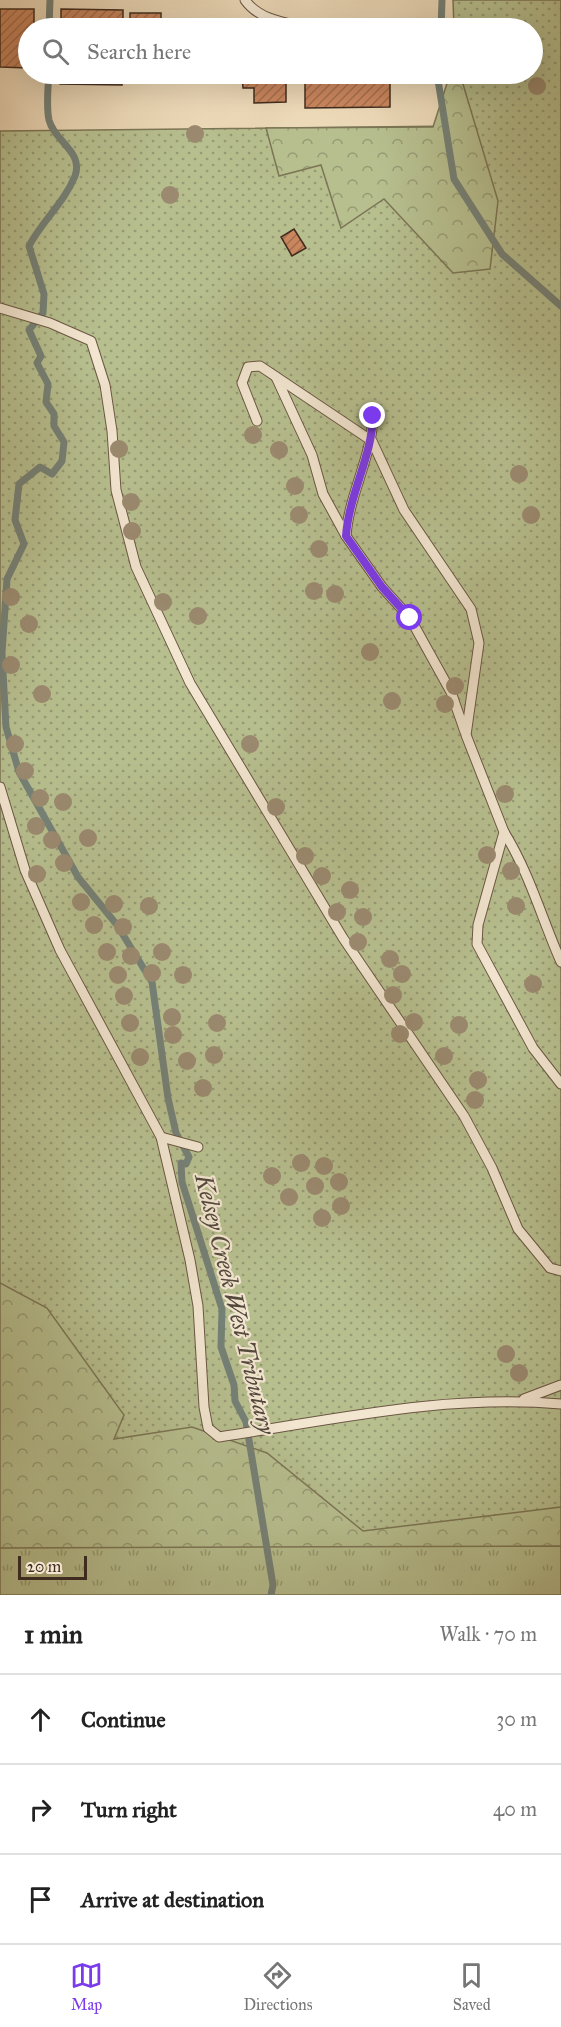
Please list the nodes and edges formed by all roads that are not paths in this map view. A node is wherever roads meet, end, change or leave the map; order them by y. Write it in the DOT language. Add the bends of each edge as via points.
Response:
graph roads {
  1 [pos="245,0"];
  2 [pos="268,18"];
  3 [pos="0,308"];
  4 [pos="275,375"];
  5 [pos="373,416"];
  6 [pos="257,421"];
  7 [pos="372,441"];
  8 [pos="346,536"];
  9 [pos="466,735"];
  10 [pos="0,787"];
  11 [pos="504,832"];
  12 [pos="561,962"];
  13 [pos="561,1084"];
  14 [pos="161,1137"];
  15 [pos="198,1147"];
  16 [pos="561,1271"];
  17 [pos="561,1385"];
  18 [pos="520,1400"];
  19 [pos="561,1404"];
  1 -- 2 [label="lane"];
  3 -- 16 [label="lane" via="91,341 105,384 116,490 136,567 190,683 344,938 464,1116 518,1229 550,1268"];
  4 -- 6 [label="lane" via="260,366 248,367 242,383"];
  4 -- 7 [label="lane"];
  4 -- 8 [label="lane" via="312,455 323,494"];
  5 -- 7 [label="lane"];
  7 -- 8 [label="lane" via="348,511"];
  7 -- 9 [label="lane" via="404,510 471,609 479,643"];
  8 -- 9 [label="lane" via="410,618 451,692"];
  9 -- 11 [label="lane"];
  10 -- 14 [label="lane" via="25,870 60,950"];
  11 -- 12 [label="lane" via="518,853"];
  11 -- 13 [label="lane" via="478,925 477,944 533,1048"];
  14 -- 15 [label="lane"];
  14 -- 18 [label="lane" via="192,1272 208,1428 219,1437 370,1411"];
  17 -- 18 [label="lane"];
  18 -- 19 [label="lane"];
}
